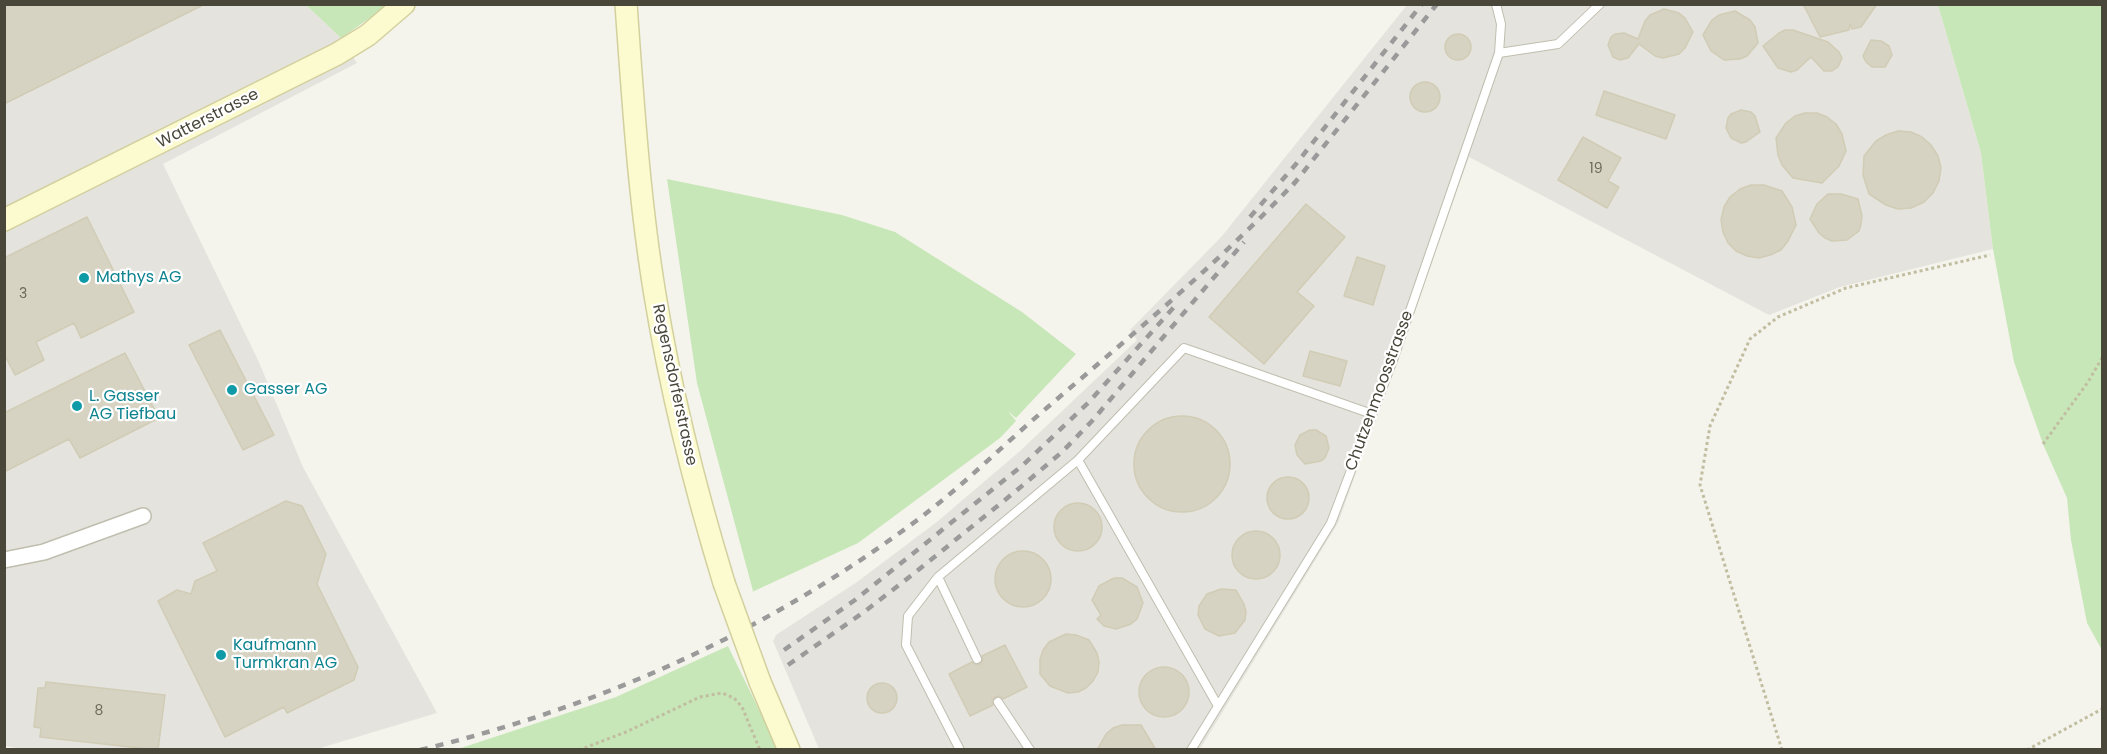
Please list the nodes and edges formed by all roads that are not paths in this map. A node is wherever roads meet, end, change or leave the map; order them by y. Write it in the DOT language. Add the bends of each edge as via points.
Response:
graph roads {
  1 [pos="404,4"];
  2 [pos="626,4"];
  3 [pos="1496,4"];
  4 [pos="1600,4"];
  5 [pos="1499,53"];
  6 [pos="4,220"];
  7 [pos="1372,414"];
  8 [pos="1078,460"];
  9 [pos="143,516"];
  10 [pos="4,560"];
  11 [pos="938,577"];
  12 [pos="977,659"];
  13 [pos="998,702"];
  14 [pos="1218,706"];
  15 [pos="789,750"];
  16 [pos="960,750"];
  17 [pos="1030,750"];
  18 [pos="1191,750"];
  1 -- 6 [label="street, Watterstrasse" via="368,35 337,54"];
  2 -- 15 [label="street, Regensdorferstrasse, bridge" via="640,179 655,293 679,420 724,583"];
  3 -- 5 [label="lane, Chutzenmoosstrasse" via="1501,24"];
  4 -- 5 [label="lane" via="1558,44"];
  5 -- 7 [label="lane, Chutzenmoosstrasse"];
  7 -- 8 [label="lane" via="1184,348"];
  7 -- 14 [label="lane, Chutzenmoosstrasse" via="1331,523"];
  8 -- 11 [label="lane"];
  8 -- 14 [label="lane"];
  9 -- 10 [label="street" via="44,552"];
  11 -- 12 [label="lane"];
  11 -- 16 [label="lane" via="908,616 906,645"];
  13 -- 17 [label="lane"];
  14 -- 18 [label="lane, Chutzenmoosstrasse"];
}
